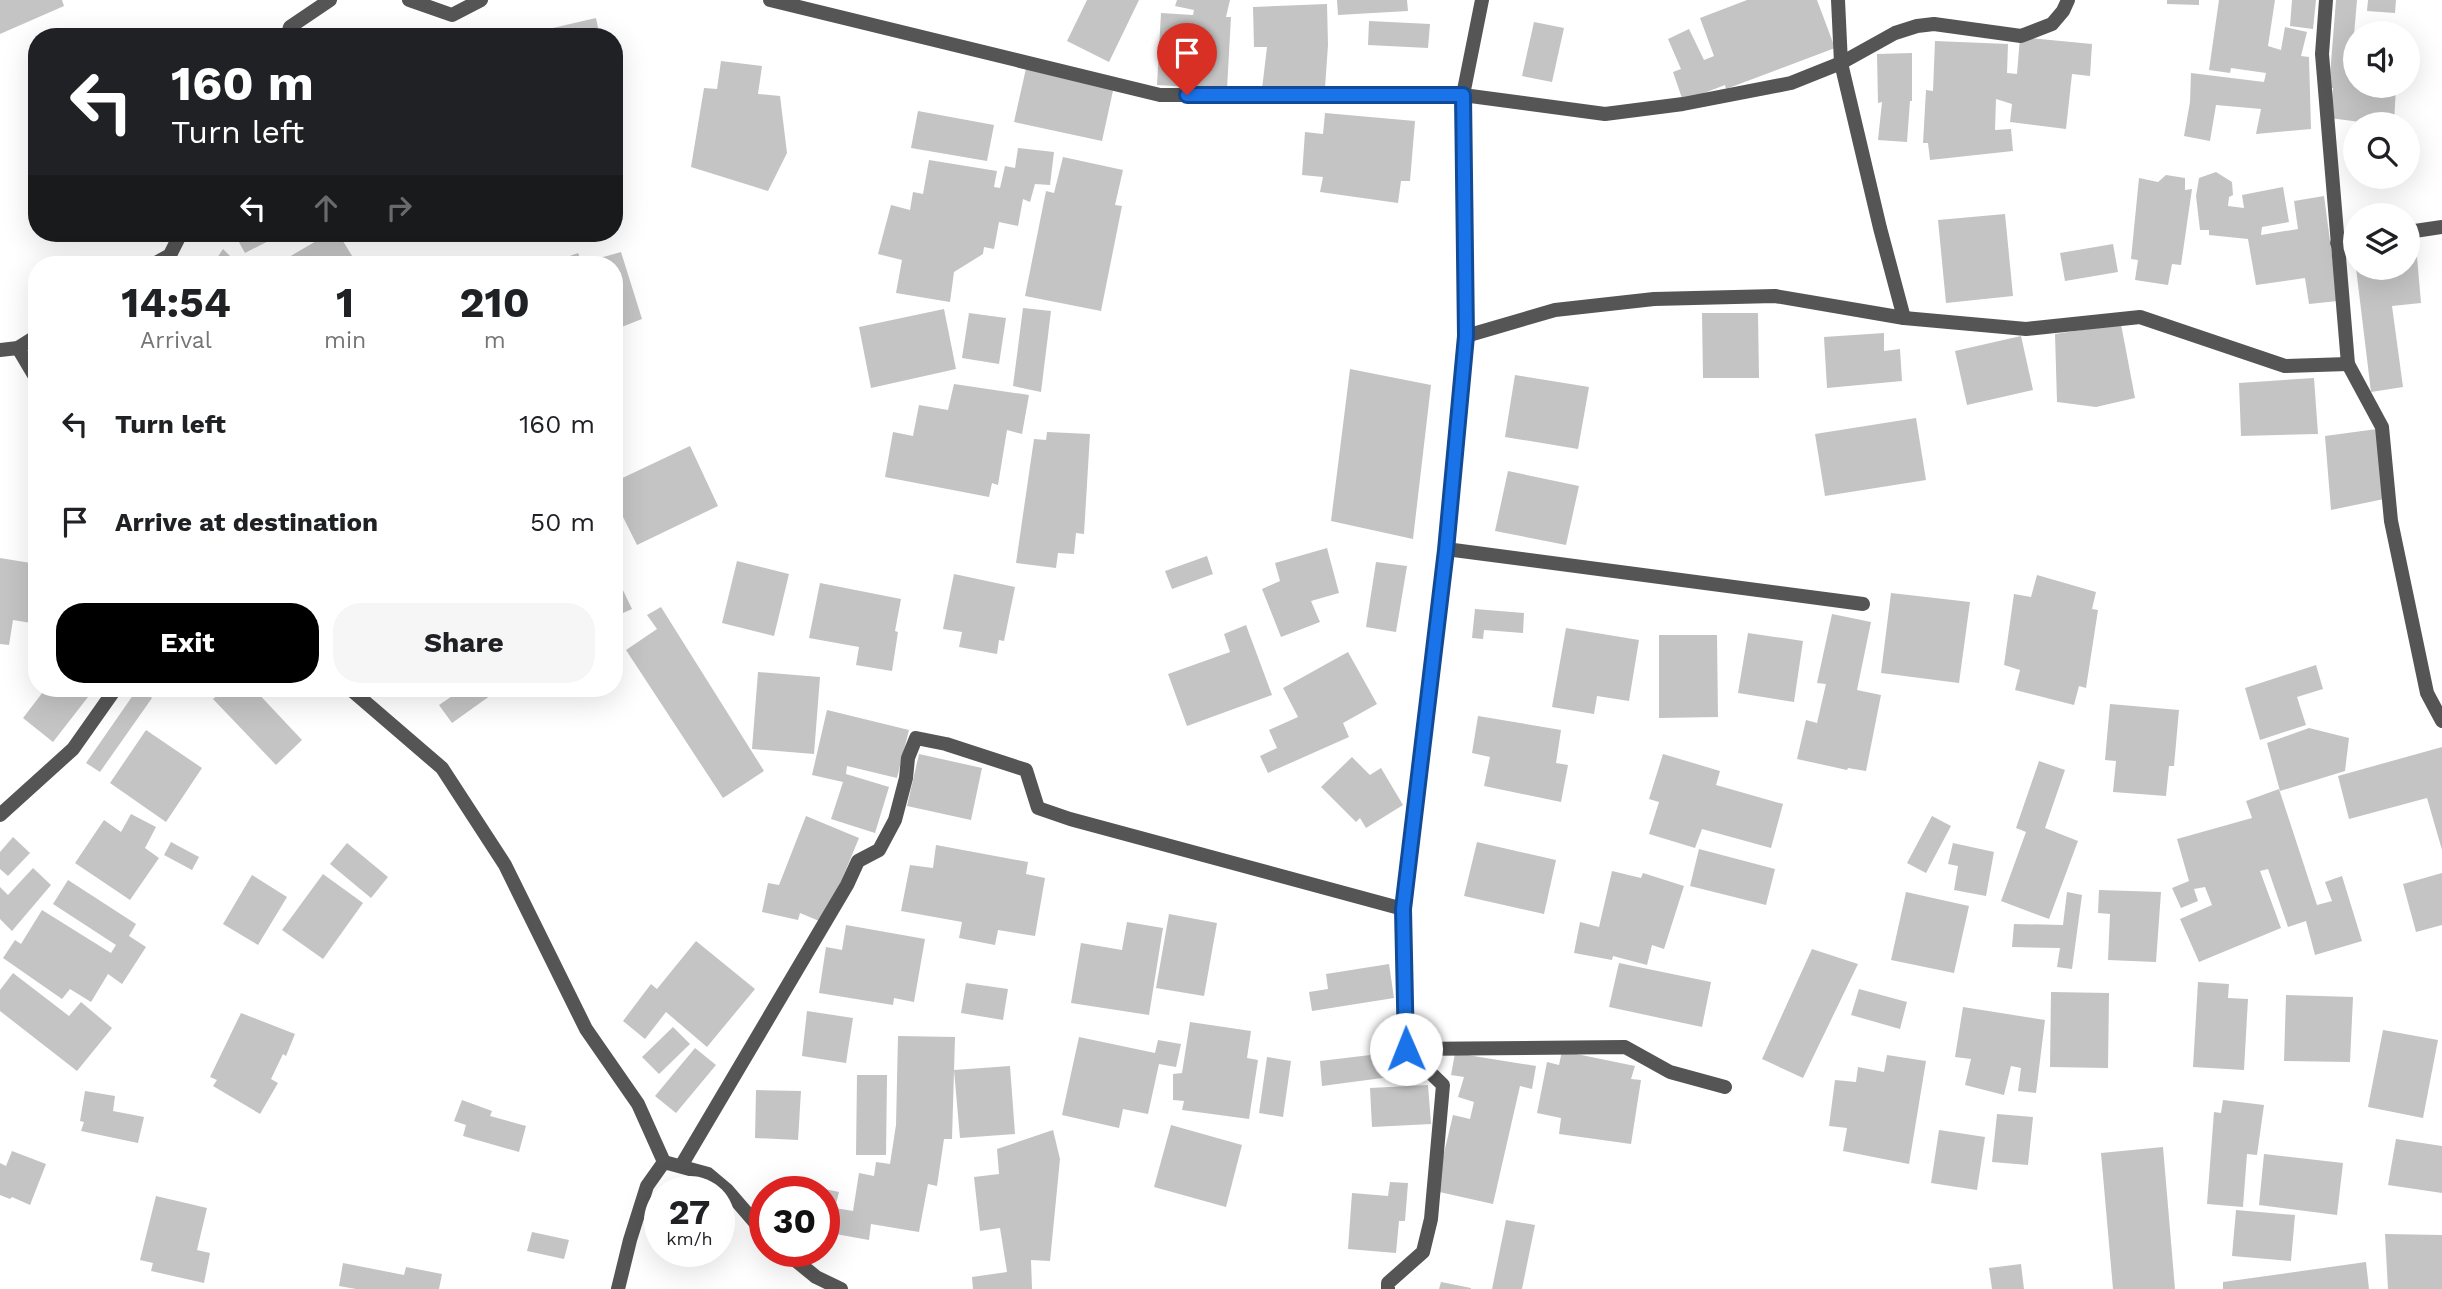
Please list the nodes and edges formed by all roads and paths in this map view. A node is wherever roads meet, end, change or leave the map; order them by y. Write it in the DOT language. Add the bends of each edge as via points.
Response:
graph roads {
  1 [pos="330,0"];
  2 [pos="410,0"];
  3 [pos="481,0"];
  4 [pos="770,0"];
  5 [pos="1482,0"];
  6 [pos="1838,0"];
  7 [pos="2068,0"];
  8 [pos="2326,0"];
  9 [pos="290,28"];
  10 [pos="1841,63"];
  11 [pos="1463,95"];
  12 [pos="2442,227"];
  13 [pos="2420,230"];
  14 [pos="2343,242"];
  15 [pos="2336,243"];
  16 [pos="1904,318"];
  17 [pos="1466,336"];
  18 [pos="28,342"];
  19 [pos="19,348"];
  20 [pos="0,350"];
  21 [pos="28,364"];
  22 [pos="2348,364"];
  23 [pos="1446,550"];
  24 [pos="1863,604"];
  25 [pos="110,697"];
  26 [pos="359,697"];
  27 [pos="2442,721"];
  28 [pos="0,814"];
  29 [pos="1403,909"];
  30 [pos="1406,1049"];
  31 [pos="1725,1087"];
  32 [pos="664,1162"];
  33 [pos="681,1166"];
  34 [pos="749,1215"];
  35 [pos="803,1267"];
  36 [pos="618,1289"];
  37 [pos="841,1289"];
  38 [pos="1388,1289"];
  1 -- 9 [label="street"];
  2 -- 3 [label="street" via="452,15"];
  4 -- 11 [label="street" via="1160,95"];
  5 -- 11 [label="street"];
  6 -- 10 [label="street"];
  7 -- 10 [label="street" via="2052,24 2021,36 1934,24 1917,26"];
  8 -- 15 [label="street" via="2322,54"];
  10 -- 11 [label="street" via="1791,83 1732,96 1605,114"];
  10 -- 16 [label="street"];
  11 -- 17 [label="street"];
  12 -- 13 [label="street"];
  14 -- 15 [label="street"];
  15 -- 22 [label="street"];
  16 -- 17 [label="street" via="1775,296 1654,299 1555,310"];
  16 -- 22 [label="street" via="2025,329 2140,317 2285,366"];
  17 -- 23 [label="street"];
  18 -- 19 [label="street"];
  19 -- 20 [label="street"];
  19 -- 21 [label="street"];
  22 -- 27 [label="street" via="2382,427 2391,521 2427,693"];
  23 -- 24 [label="street"];
  23 -- 29 [label="street"];
  25 -- 28 [label="street" via="73,749"];
  26 -- 32 [label="street" via="442,768 505,865 586,1029 638,1104"];
  29 -- 30 [label="street"];
  29 -- 33 [label="street" via="1038,808 1026,770 916,738 895,820 879,850 858,861"];
  30 -- 31 [label="street" via="1625,1047 1670,1072"];
  30 -- 38 [label="street" via="1443,1085 1431,1219 1423,1252 1388,1283"];
  32 -- 33 [label="street"];
  32 -- 36 [label="street" via="647,1186"];
  33 -- 34 [label="street" via="708,1174"];
  35 -- 37 [label="street"];
}
